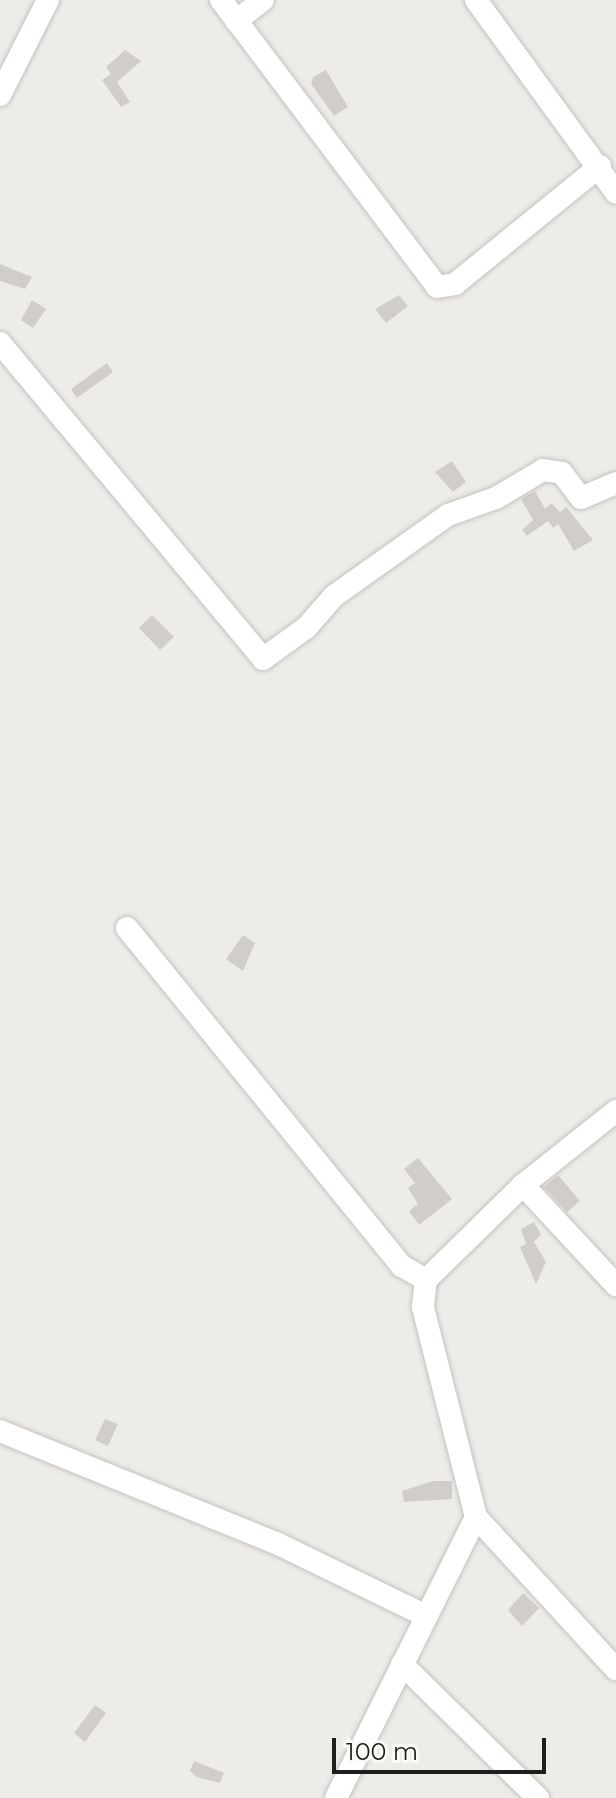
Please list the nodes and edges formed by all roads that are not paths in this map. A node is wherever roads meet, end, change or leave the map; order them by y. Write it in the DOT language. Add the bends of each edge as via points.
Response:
graph roads {
  1 [pos="48,0"];
  2 [pos="221,0"];
  3 [pos="263,0"];
  4 [pos="476,0"];
  5 [pos="236,21"];
  6 [pos="0,95"];
  7 [pos="600,166"];
  8 [pos="616,193"];
  9 [pos="0,343"];
  10 [pos="616,483"];
  11 [pos="127,928"];
  12 [pos="616,1111"];
  13 [pos="523,1185"];
  14 [pos="426,1280"];
  15 [pos="616,1285"];
  16 [pos="0,1431"];
  17 [pos="476,1517"];
  18 [pos="426,1616"];
  19 [pos="402,1664"];
  20 [pos="616,1669"];
  21 [pos="336,1798"];
  22 [pos="538,1798"];
  1 -- 6 [label="street"];
  2 -- 5 [label="street"];
  3 -- 5 [label="street"];
  4 -- 7 [label="street"];
  5 -- 7 [label="street" via="437,287 455,284"];
  7 -- 8 [label="street"];
  9 -- 10 [label="street" via="263,659 307,627 334,596 448,515 496,498 543,470 562,473 581,498"];
  11 -- 14 [label="street" via="402,1266"];
  12 -- 13 [label="street"];
  13 -- 14 [label="street"];
  13 -- 15 [label="street"];
  14 -- 17 [label="street" via="423,1307"];
  16 -- 18 [label="street" via="278,1544"];
  17 -- 18 [label="street"];
  17 -- 20 [label="street"];
  18 -- 19 [label="street"];
  19 -- 21 [label="street"];
  19 -- 22 [label="street"];
}
